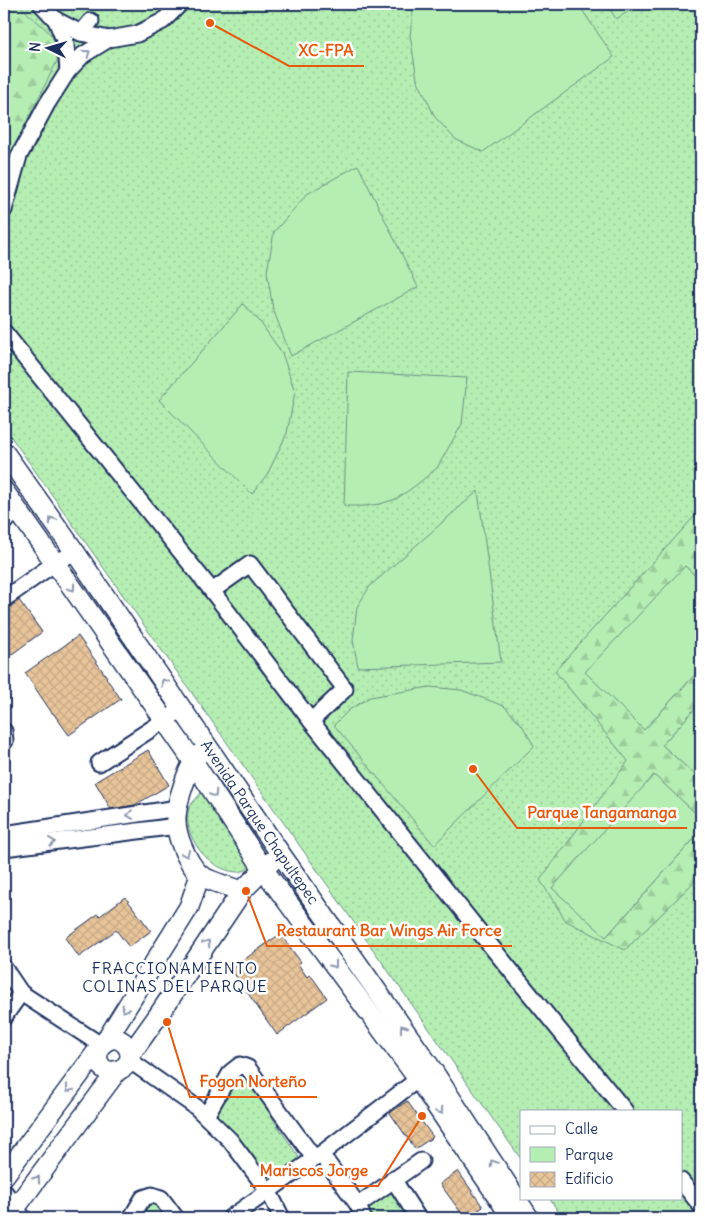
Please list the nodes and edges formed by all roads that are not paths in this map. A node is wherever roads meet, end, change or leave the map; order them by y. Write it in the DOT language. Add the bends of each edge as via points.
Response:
graph roads {
  1 [pos="41,4"];
  2 [pos="180,4"];
  3 [pos="56,20"];
  4 [pos="91,21"];
  5 [pos="81,34"];
  6 [pos="109,38"];
  7 [pos="68,71"];
  8 [pos="4,210"];
  9 [pos="4,332"];
  10 [pos="4,452"];
  11 [pos="4,491"];
  12 [pos="11,517"];
  13 [pos="75,552"];
  14 [pos="55,564"];
  15 [pos="212,591"];
  16 [pos="4,599"];
  17 [pos="182,709"];
  18 [pos="312,720"];
  19 [pos="165,721"];
  20 [pos="4,731"];
  21 [pos="4,742"];
  22 [pos="206,744"];
  23 [pos="193,761"];
  24 [pos="99,763"];
  25 [pos="178,808"];
  26 [pos="177,826"];
  27 [pos="4,834"];
  28 [pos="4,848"];
  29 [pos="280,853"];
  30 [pos="264,870"];
  31 [pos="200,875"];
  32 [pos="242,891"];
  33 [pos="4,968"];
  34 [pos="21,993"];
  35 [pos="4,1017"];
  36 [pos="101,1046"];
  37 [pos="125,1062"];
  38 [pos="425,1074"];
  39 [pos="624,1110"];
  40 [pos="206,1116"];
  41 [pos="317,1156"];
  42 [pos="420,1161"];
  43 [pos="4,1176"];
  44 [pos="393,1179"];
  45 [pos="682,1182"];
  46 [pos="4,1191"];
  47 [pos="269,1192"];
  48 [pos="701,1206"];
  49 [pos="360,1212"];
  50 [pos="16,1215"];
  51 [pos="131,1218"];
  52 [pos="176,1218"];
  53 [pos="230,1218"];
  54 [pos="282,1218"];
  55 [pos="418,1218"];
  56 [pos="512,1218"];
  57 [pos="529,1218"];
  1 -- 3 [label="street"];
  2 -- 6 [label="street" via="162,21 137,34"];
  3 -- 5 [label="street"];
  3 -- 7 [label="street" via="66,45"];
  4 -- 5 [label="street"];
  5 -- 6 [label="street"];
  7 -- 6 [label="street, one-way" via="83,55"];
  7 -- 8 [label="street" via="19,156"];
  9 -- 15 [label="street"];
  13 -- 10 [label="main road, Avenida Parque Chapultepec, one-way"];
  11 -- 12 [label="main road, Avenida Parque Chapultepec"];
  12 -- 14 [label="main road, Avenida Parque Chapultepec"];
  13 -- 14 [label="street"];
  17 -- 13 [label="main road, Avenida Parque Chapultepec, one-way"];
  14 -- 16 [label="street"];
  14 -- 19 [label="main road, Avenida Parque Chapultepec, one-way"];
  15 -- 18 [label="street"];
  15 -- 18 [label="street" via="250,564 345,689"];
  17 -- 19 [label="street"];
  17 -- 22 [label="main road, Avenida Parque Chapultepec"];
  18 -- 39 [label="street"];
  19 -- 23 [label="main road, Avenida Parque Chapultepec"];
  19 -- 24 [label="street"];
  20 -- 21 [label="street"];
  22 -- 23 [label="main road"];
  22 -- 29 [label="main road, Avenida Parque Chapultepec"];
  23 -- 25 [label="main road"];
  23 -- 30 [label="main road, Avenida Parque Chapultepec, one-way"];
  25 -- 26 [label="main road"];
  25 -- 27 [label="street, one-way"];
  28 -- 26 [label="street, one-way"];
  26 -- 31 [label="main road, one-way" via="188,860"];
  29 -- 30 [label="main road"];
  38 -- 29 [label="main road, Avenida Parque Chapultepec, one-way"];
  30 -- 32 [label="main road"];
  30 -- 38 [label="main road, Avenida Parque Chapultepec, one-way"];
  31 -- 32 [label="main road"];
  31 -- 36 [label="main road, one-way" via="189,907"];
  37 -- 32 [label="main road, one-way"];
  33 -- 34 [label="street"];
  34 -- 35 [label="street"];
  34 -- 36 [label="street"];
  36 -- 37 [label="main road" via="110,1039 121,1041 128,1049"];
  36 -- 37 [label="main road" via="98,1062 106,1070 111,1072"];
  36 -- 43 [label="main road, one-way"];
  37 -- 40 [label="street"];
  50 -- 37 [label="main road, one-way"];
  38 -- 41 [label="street"];
  38 -- 56 [label="main road, Avenida Parque Chapultepec, one-way"];
  57 -- 38 [label="main road, Avenida Parque Chapultepec, one-way"];
  40 -- 41 [label="street" via="231,1072 240,1065 248,1068"];
  40 -- 47 [label="street" via="230,1140"];
  41 -- 47 [label="street"];
  41 -- 49 [label="street"];
  42 -- 44 [label="street"];
  44 -- 49 [label="street"];
  44 -- 55 [label="street"];
  45 -- 48 [label="street"];
  46 -- 50 [label="street"];
  47 -- 53 [label="street"];
  47 -- 54 [label="street"];
  51 -- 52 [label="street" via="143,1198 152,1195 161,1198"];
}
